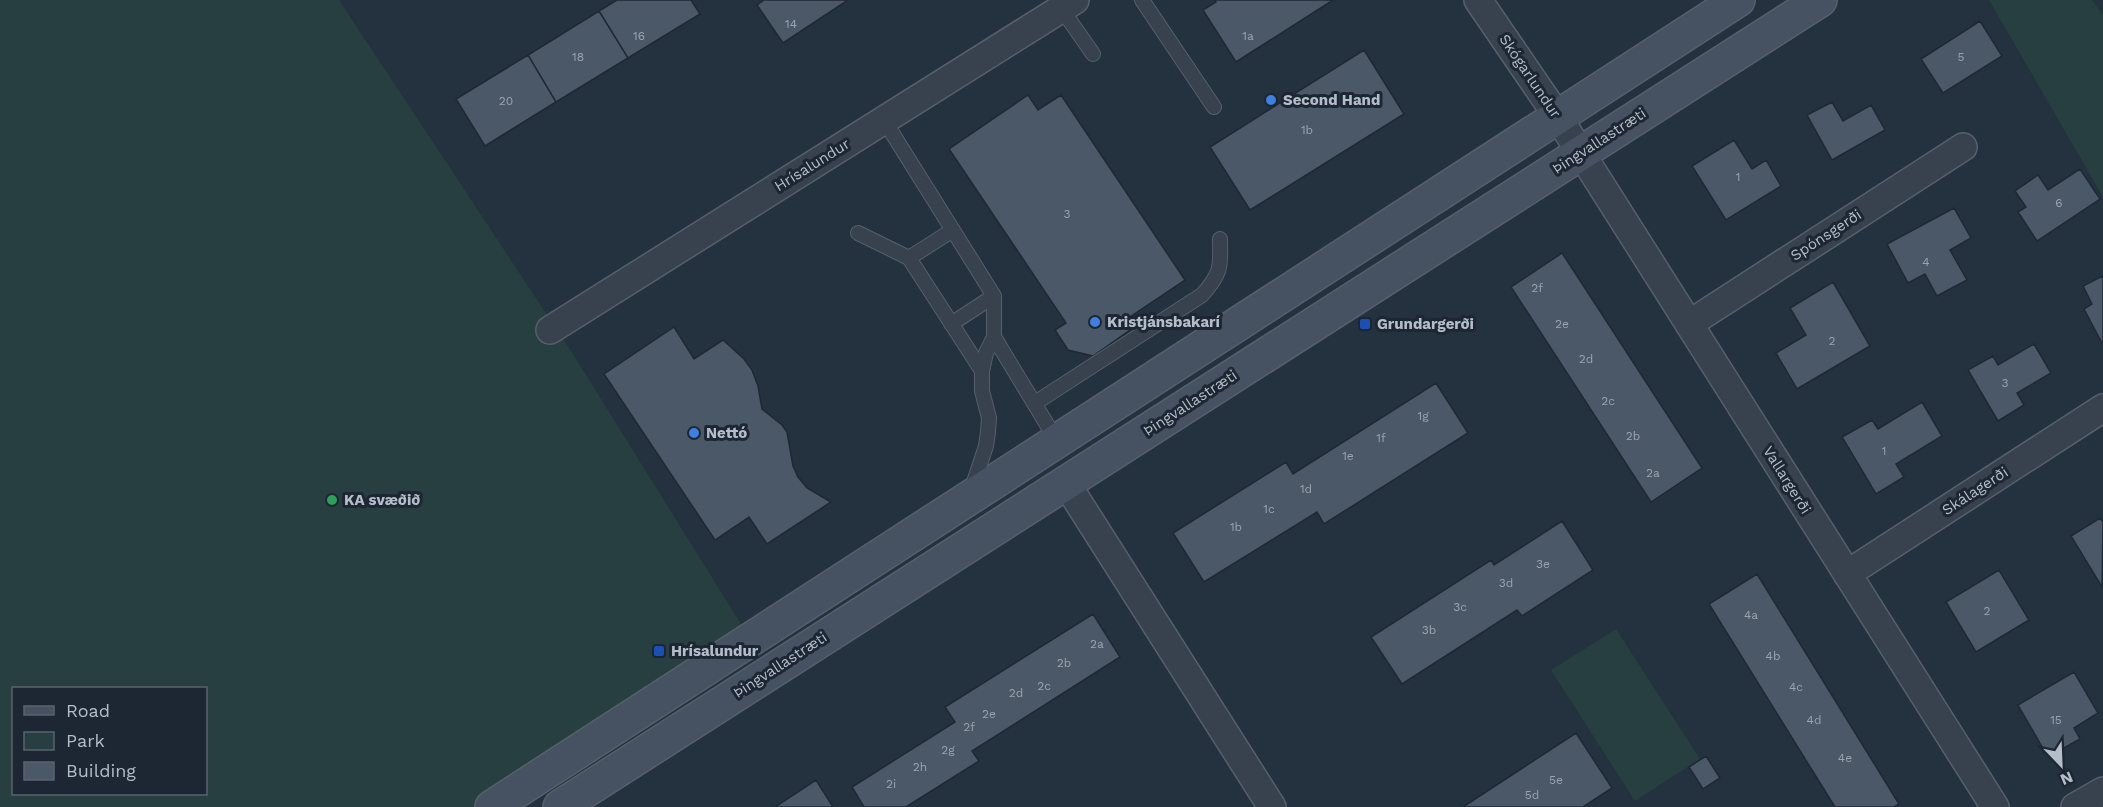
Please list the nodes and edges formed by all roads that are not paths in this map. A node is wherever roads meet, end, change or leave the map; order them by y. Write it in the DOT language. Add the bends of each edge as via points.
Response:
graph roads {
  1 [pos="1142,0"];
  2 [pos="1478,0"];
  3 [pos="1738,0"];
  4 [pos="1820,0"];
  5 [pos="1068,4"];
  6 [pos="1093,54"];
  7 [pos="1214,107"];
  8 [pos="1558,117"];
  9 [pos="884,120"];
  10 [pos="1963,147"];
  11 [pos="1580,153"];
  12 [pos="953,230"];
  13 [pos="858,233"];
  14 [pos="1220,239"];
  15 [pos="909,258"];
  16 [pos="994,296"];
  17 [pos="951,324"];
  18 [pos="1689,324"];
  19 [pos="550,330"];
  20 [pos="994,337"];
  21 [pos="982,371"];
  22 [pos="1035,403"];
  23 [pos="2103,408"];
  24 [pos="1058,441"];
  25 [pos="1072,479"];
  26 [pos="968,499"];
  27 [pos="1847,574"];
  28 [pos="2103,791"];
  29 [pos="492,807"];
  30 [pos="560,807"];
  31 [pos="1272,807"];
  32 [pos="1995,807"];
  33 [pos="2075,807"];
  1 -- 7 [label="lane"];
  2 -- 8 [label="street, Skógarlundur"];
  3 -- 8 [label="main road"];
  4 -- 11 [label="main road, Þingvallastræti"];
  5 -- 6 [label="lane"];
  5 -- 9 [label="street, Hrísalundur"];
  8 -- 11 [label="street, Skógarlundur"];
  8 -- 24 [label="main road"];
  9 -- 12 [label="lane"];
  9 -- 19 [label="street, Hrísalundur"];
  10 -- 18 [label="street, Spónsgerði"];
  11 -- 18 [label="street, Vallargerði"];
  11 -- 25 [label="main road, Þingvallastræti"];
  12 -- 15 [label="lane"];
  12 -- 16 [label="lane"];
  13 -- 15 [label="lane"];
  14 -- 22 [label="lane" via="1221,261 1216,281 1202,295"];
  15 -- 17 [label="lane"];
  16 -- 17 [label="lane"];
  16 -- 20 [label="lane"];
  17 -- 21 [label="lane"];
  18 -- 27 [label="street, Vallargerði"];
  20 -- 21 [label="lane"];
  20 -- 22 [label="lane"];
  21 -- 26 [label="lane" via="988,432"];
  22 -- 24 [label="lane"];
  23 -- 27 [label="street, Skálagerði"];
  24 -- 25 [label="street"];
  24 -- 26 [label="main road"];
  25 -- 30 [label="main road, Þingvallastræti"];
  25 -- 31 [label="street"];
  26 -- 29 [label="main road"];
  27 -- 32 [label="street, Vallargerði"];
  28 -- 33 [label="street"];
}
